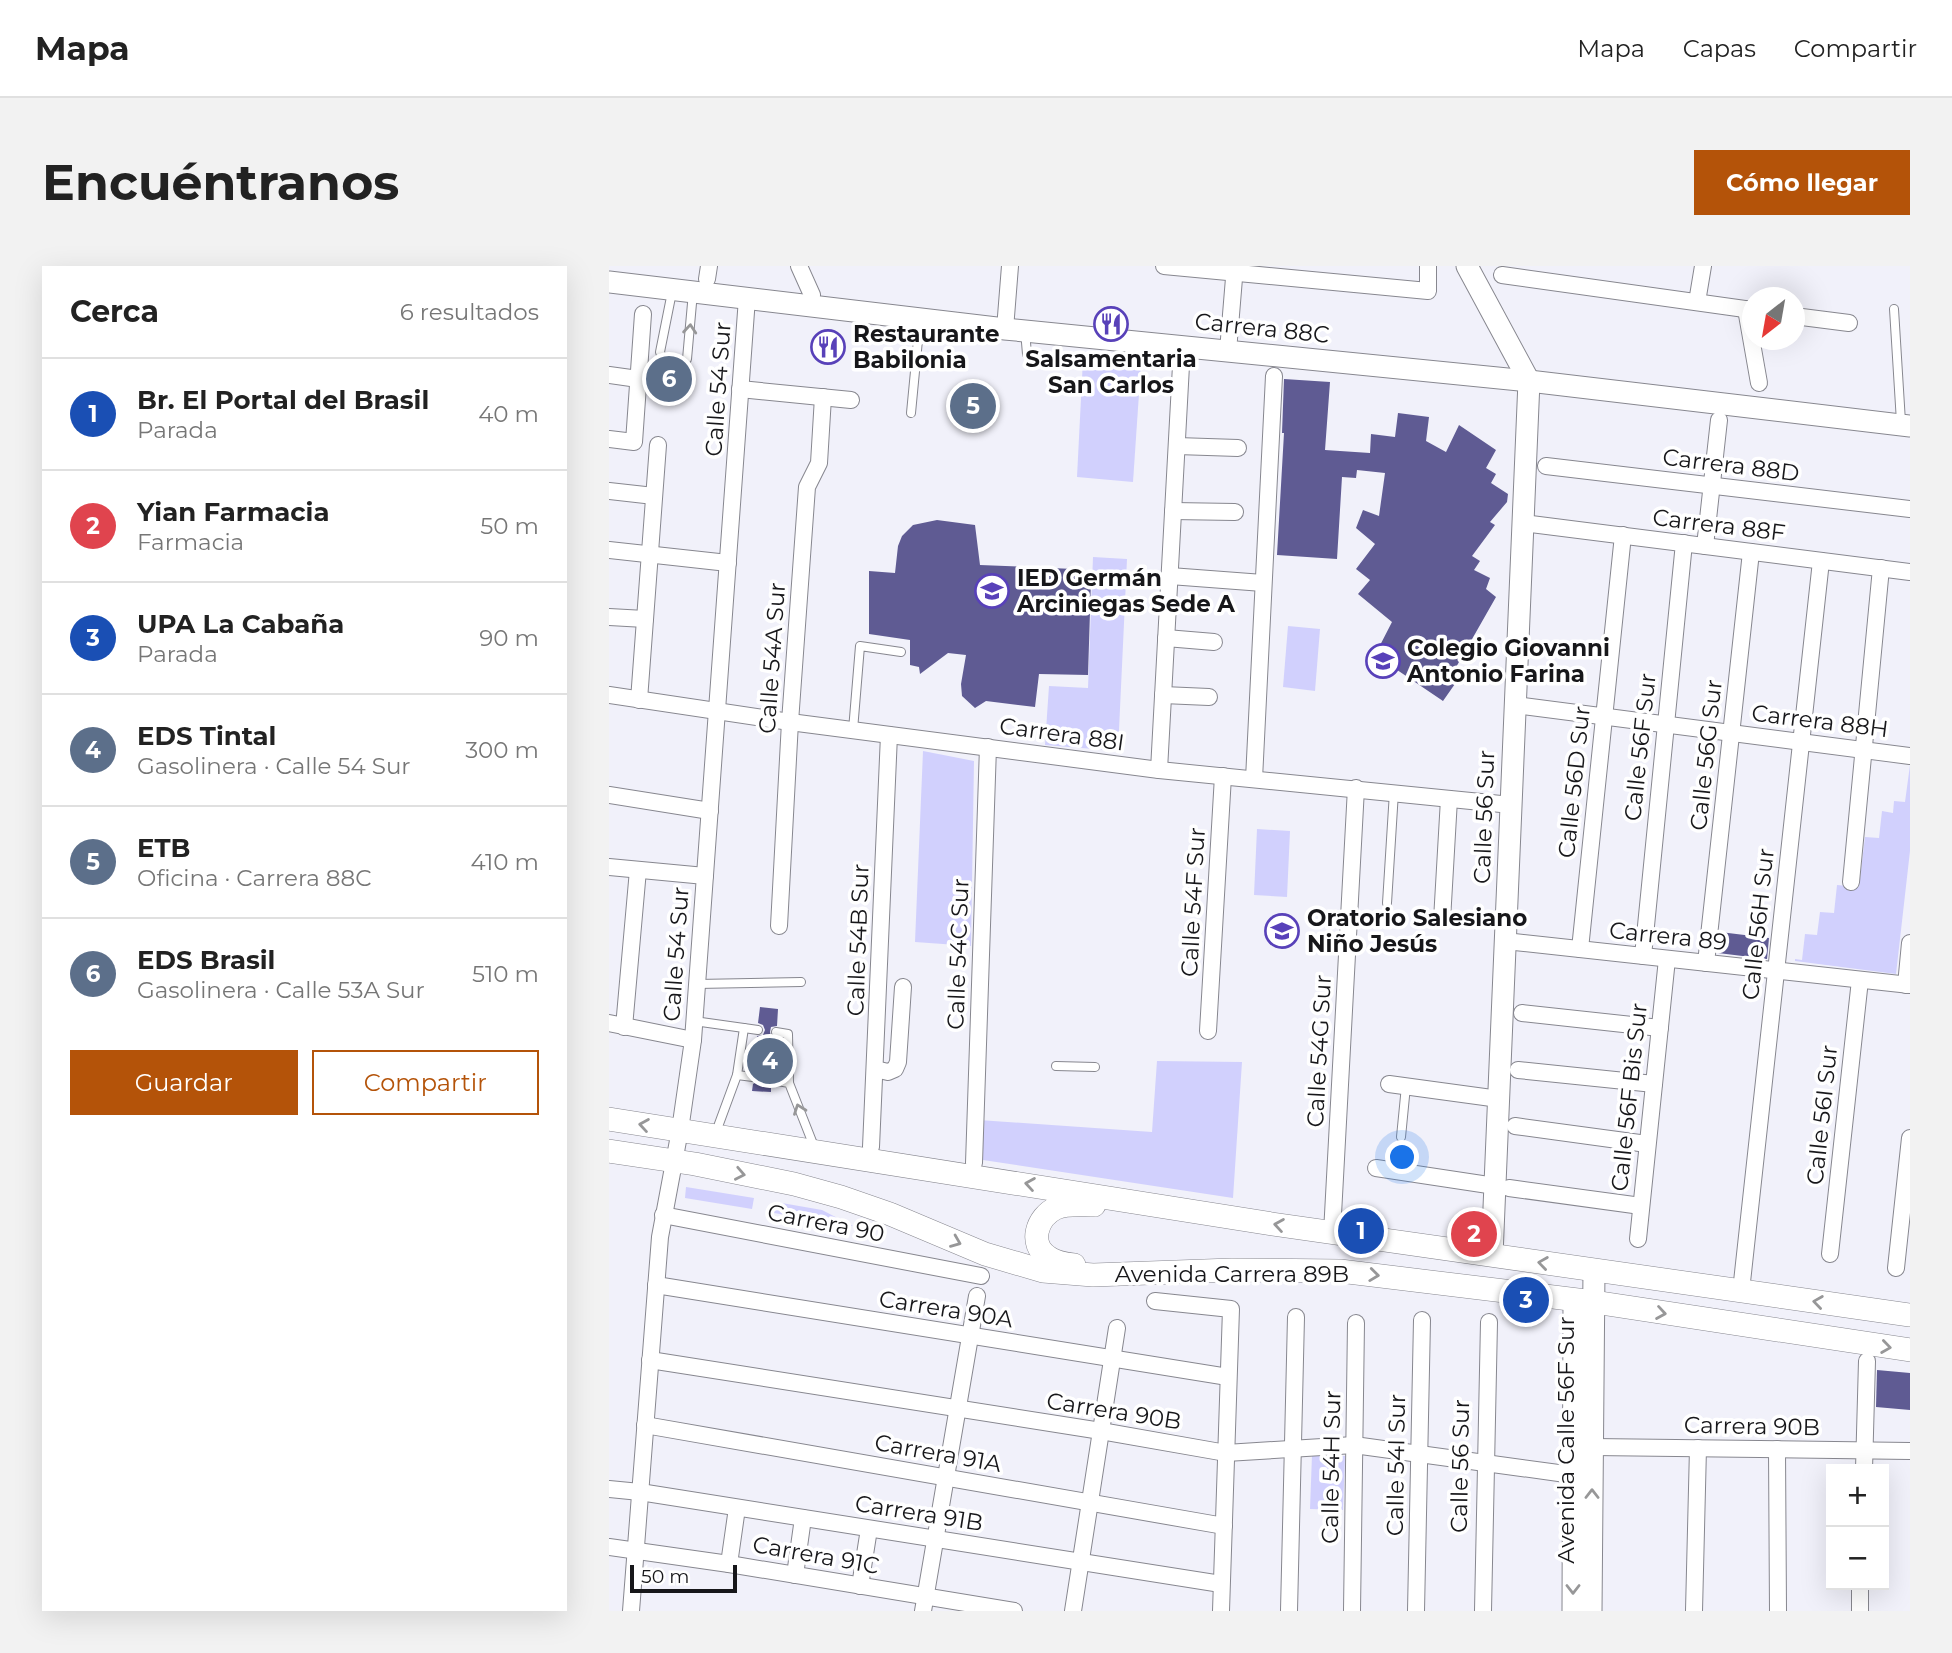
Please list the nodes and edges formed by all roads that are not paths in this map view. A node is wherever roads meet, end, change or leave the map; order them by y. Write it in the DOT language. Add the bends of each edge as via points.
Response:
graph roads {
  1 [pos="799,266"];
  2 [pos="1010,266"];
  3 [pos="1164,266"];
  4 [pos="1428,266"];
  5 [pos="1467,266"];
  6 [pos="1703,266"];
  7 [pos="1235,269"];
  8 [pos="1502,275"];
  9 [pos="609,282"];
  10 [pos="695,282"];
  11 [pos="813,295"];
  12 [pos="747,298"];
  13 [pos="1697,302"];
  14 [pos="1742,308"];
  15 [pos="1894,309"];
  16 [pos="643,314"];
  17 [pos="1805,317"];
  18 [pos="920,319"];
  19 [pos="1849,323"];
  20 [pos="1015,330"];
  21 [pos="1182,347"];
  22 [pos="1755,350"];
  23 [pos="1228,351"];
  24 [pos="1027,354"];
  25 [pos="663,358"];
  26 [pos="681,363"];
  27 [pos="609,375"];
  28 [pos="1274,376"];
  29 [pos="638,379"];
  30 [pos="1529,381"];
  31 [pos="1759,383"];
  32 [pos="740,388"];
  33 [pos="823,397"];
  34 [pos="851,400"];
  35 [pos="911,413"];
  36 [pos="1719,420"];
  37 [pos="1906,425"];
  38 [pos="609,439"];
  39 [pos="658,445"];
  40 [pos="1177,446"];
  41 [pos="1238,448"];
  42 [pos="1546,466"];
  43 [pos="1712,486"];
  44 [pos="609,491"];
  45 [pos="655,496"];
  46 [pos="1910,509"];
  47 [pos="1173,511"];
  48 [pos="1235,512"];
  49 [pos="1523,523"];
  50 [pos="1623,535"];
  51 [pos="1684,543"];
  52 [pos="1705,546"];
  53 [pos="609,550"];
  54 [pos="1751,552"];
  55 [pos="650,555"];
  56 [pos="1821,561"];
  57 [pos="728,563"];
  58 [pos="1881,568"];
  59 [pos="1910,572"];
  60 [pos="1170,576"];
  61 [pos="1263,583"];
  62 [pos="609,617"];
  63 [pos="645,619"];
  64 [pos="1166,638"];
  65 [pos="1214,642"];
  66 [pos="901,652"];
  67 [pos="609,695"];
  68 [pos="1163,695"];
  69 [pos="1209,698"];
  70 [pos="639,700"];
  71 [pos="1515,705"];
  72 [pos="717,712"];
  73 [pos="1604,717"];
  74 [pos="790,722"];
  75 [pos="1665,725"];
  76 [pos="853,730"];
  77 [pos="1732,733"];
  78 [pos="889,735"];
  79 [pos="1801,742"];
  80 [pos="988,747"];
  81 [pos="1863,750"];
  82 [pos="1910,756"];
  83 [pos="1159,770"];
  84 [pos="1223,776"];
  85 [pos="1254,779"];
  86 [pos="1356,789"];
  87 [pos="1394,792"];
  88 [pos="609,795"];
  89 [pos="1449,799"];
  90 [pos="1511,805"];
  91 [pos="710,811"];
  92 [pos="609,867"];
  93 [pos="638,870"];
  94 [pos="705,876"];
  95 [pos="1851,882"];
  96 [pos="1387,903"];
  97 [pos="1442,920"];
  98 [pos="779,926"];
  99 [pos="1505,941"];
  100 [pos="1910,943"];
  101 [pos="1580,949"];
  102 [pos="1643,956"];
  103 [pos="1667,959"];
  104 [pos="1706,964"];
  105 [pos="1776,972"];
  106 [pos="1860,980"];
  107 [pos="801,982"];
  108 [pos="697,984"];
  109 [pos="1908,985"];
  110 [pos="902,987"];
  111 [pos="1522,1013"];
  112 [pos="694,1021"];
  113 [pos="617,1025"];
  114 [pos="744,1028"];
  115 [pos="1660,1028"];
  116 [pos="758,1030"];
  117 [pos="1208,1031"];
  118 [pos="776,1032"];
  119 [pos="693,1040"];
  120 [pos="1056,1066"];
  121 [pos="1095,1067"];
  122 [pos="875,1069"];
  123 [pos="1518,1070"];
  124 [pos="737,1075"];
  125 [pos="753,1077"];
  126 [pos="772,1080"];
  127 [pos="789,1083"];
  128 [pos="1389,1084"];
  129 [pos="1654,1084"];
  130 [pos="1406,1086"];
  131 [pos="1499,1099"];
  132 [pos="609,1119"];
  133 [pos="1515,1126"];
  134 [pos="680,1130"];
  135 [pos="714,1136"];
  136 [pos="1401,1137"];
  137 [pos="1910,1138"];
  138 [pos="1647,1144"];
  139 [pos="871,1147"];
  140 [pos="609,1151"];
  141 [pos="816,1152"];
  142 [pos="673,1161"];
  143 [pos="974,1163"];
  144 [pos="1376,1168"];
  145 [pos="1502,1187"];
  146 [pos="1163,1206"];
  147 [pos="1641,1206"];
  148 [pos="663,1215"];
  149 [pos="1332,1233"];
  150 [pos="1637,1239"];
  151 [pos="1830,1254"];
  152 [pos="1492,1255"];
  153 [pos="1896,1268"];
  154 [pos="1594,1270"];
  155 [pos="1153,1273"];
  156 [pos="981,1276"];
  157 [pos="656,1285"];
  158 [pos="1741,1291"];
  159 [pos="977,1296"];
  160 [pos="1154,1301"];
  161 [pos="1584,1301"];
  162 [pos="1910,1315"];
  163 [pos="1296,1317"];
  164 [pos="1422,1320"];
  165 [pos="1489,1322"];
  166 [pos="1356,1323"];
  167 [pos="1118,1328"];
  168 [pos="970,1336"];
  169 [pos="1910,1350"];
  170 [pos="1113,1359"];
  171 [pos="650,1360"];
  172 [pos="1867,1361"];
  173 [pos="1228,1377"];
  174 [pos="958,1409"];
  175 [pos="645,1425"];
  176 [pos="1101,1431"];
  177 [pos="1354,1445"];
  178 [pos="1593,1447"];
  179 [pos="1293,1448"];
  180 [pos="1698,1448"];
  181 [pos="1777,1449"];
  182 [pos="1865,1450"];
  183 [pos="1910,1451"];
  184 [pos="1226,1453"];
  185 [pos="1419,1454"];
  186 [pos="1486,1463"];
  187 [pos="1864,1464"];
  188 [pos="1573,1475"];
  189 [pos="946,1478"];
  190 [pos="609,1489"];
  191 [pos="640,1492"];
  192 [pos="1090,1503"];
  193 [pos="737,1508"];
  194 [pos="803,1518"];
  195 [pos="1223,1526"];
  196 [pos="869,1529"];
  197 [pos="936,1539"];
  198 [pos="609,1547"];
  199 [pos="635,1549"];
  200 [pos="1081,1562"];
  201 [pos="729,1564"];
  202 [pos="795,1575"];
  203 [pos="1221,1584"];
  204 [pos="860,1586"];
  205 [pos="1860,1590"];
  206 [pos="925,1604"];
  207 [pos="631,1611"];
  208 [pos="1014,1611"];
  209 [pos="1073,1611"];
  210 [pos="1221,1611"];
  211 [pos="1289,1611"];
  212 [pos="1352,1611"];
  213 [pos="1416,1611"];
  214 [pos="1483,1611"];
  215 [pos="1573,1611"];
  216 [pos="1591,1611"];
  217 [pos="1694,1611"];
  218 [pos="1778,1611"];
  219 [pos="1860,1611"];
  1 -- 11 [label="street"];
  2 -- 20 [label="street"];
  3 -- 7 [label="street"];
  4 -- 7 [label="street" via="1428,291"];
  5 -- 30 [label="street"];
  6 -- 13 [label="street"];
  7 -- 23 [label="street"];
  8 -- 13 [label="street"];
  9 -- 10 [label="street, Carrera 88C"];
  10 -- 12 [label="street, Carrera 88C"];
  10 -- 25 [label="lane" via="660,352"];
  26 -- 10 [label="lane, one-way" via="687,359"];
  12 -- 18 [label="street, Carrera 88C"];
  12 -- 32 [label="street, Calle 54 Sur"];
  13 -- 14 [label="street"];
  15 -- 37 [label="lane"];
  16 -- 29 [label="street"];
  17 -- 19 [label="street"];
  18 -- 20 [label="street, Carrera 88C"];
  18 -- 35 [label="lane"];
  20 -- 21 [label="street, Carrera 88C"];
  20 -- 24 [label="lane"];
  21 -- 23 [label="street, Carrera 88C"];
  21 -- 40 [label="street"];
  22 -- 31 [label="street"];
  23 -- 30 [label="street, Carrera 88C"];
  27 -- 29 [label="street"];
  28 -- 61 [label="street"];
  29 -- 38 [label="street" via="633,442"];
  30 -- 37 [label="street, Carrera 88C"];
  30 -- 49 [label="street, Calle 56 Sur"];
  32 -- 33 [label="street"];
  32 -- 57 [label="street, Calle 54 Sur"];
  33 -- 34 [label="street"];
  33 -- 74 [label="street, Calle 54A Sur" via="819,463 807,487"];
  36 -- 43 [label="street"];
  39 -- 45 [label="street"];
  40 -- 41 [label="street"];
  40 -- 47 [label="street"];
  42 -- 43 [label="street, Carrera 88D"];
  43 -- 46 [label="street, Carrera 88D"];
  43 -- 52 [label="street"];
  44 -- 45 [label="street"];
  45 -- 55 [label="street"];
  47 -- 48 [label="street"];
  47 -- 60 [label="street"];
  49 -- 50 [label="street, Carrera 88F"];
  49 -- 71 [label="street, Calle 56 Sur"];
  50 -- 51 [label="street, Carrera 88F"];
  50 -- 73 [label="street, Calle 56D Sur"];
  51 -- 52 [label="street, Carrera 88F"];
  51 -- 75 [label="street, Calle 56F Sur"];
  52 -- 54 [label="street, Carrera 88F"];
  53 -- 55 [label="street"];
  54 -- 56 [label="street, Carrera 88F"];
  54 -- 77 [label="street, Calle 56G Sur"];
  55 -- 57 [label="street"];
  55 -- 63 [label="street"];
  56 -- 58 [label="street, Carrera 88F"];
  56 -- 79 [label="street, Calle 56H Sur"];
  57 -- 72 [label="street, Calle 54 Sur"];
  58 -- 59 [label="street, Carrera 88F"];
  58 -- 81 [label="street"];
  60 -- 61 [label="street"];
  60 -- 64 [label="street"];
  61 -- 85 [label="street"];
  62 -- 63 [label="street"];
  63 -- 70 [label="street"];
  64 -- 65 [label="street"];
  64 -- 68 [label="street"];
  66 -- 76 [label="lane" via="860,646"];
  67 -- 70 [label="street, Carrera 88I"];
  68 -- 69 [label="street"];
  68 -- 83 [label="street"];
  70 -- 72 [label="street, Carrera 88I"];
  71 -- 73 [label="street, Carrera 88H"];
  71 -- 90 [label="street, Calle 56 Sur"];
  72 -- 74 [label="street, Carrera 88I"];
  72 -- 91 [label="street, Calle 54 Sur"];
  73 -- 75 [label="street, Carrera 88H"];
  73 -- 101 [label="street, Calle 56D Sur"];
  74 -- 76 [label="street, Carrera 88I"];
  74 -- 98 [label="street, Calle 54A Sur"];
  75 -- 77 [label="street, Carrera 88H"];
  75 -- 102 [label="street, Calle 56F Sur"];
  76 -- 78 [label="street, Carrera 88I"];
  77 -- 79 [label="street, Carrera 88H"];
  77 -- 104 [label="street, Calle 56G Sur"];
  78 -- 80 [label="street, Carrera 88I"];
  78 -- 122 [label="street, Calle 54B Sur"];
  79 -- 81 [label="street, Carrera 88H"];
  79 -- 105 [label="street, Calle 56H Sur"];
  80 -- 83 [label="street, Carrera 88I"];
  80 -- 143 [label="street, Calle 54C Sur"];
  81 -- 82 [label="street, Carrera 88H"];
  81 -- 95 [label="street"];
  83 -- 84 [label="street, Carrera 88I"];
  84 -- 85 [label="street, Carrera 88I"];
  84 -- 117 [label="street, Calle 54F Sur"];
  85 -- 86 [label="street, Carrera 88I"];
  86 -- 87 [label="street, Carrera 88I"];
  86 -- 149 [label="street, Calle 54G Sur"];
  87 -- 89 [label="street, Carrera 88I"];
  87 -- 96 [label="lane"];
  88 -- 91 [label="street"];
  89 -- 90 [label="street, Carrera 88I"];
  89 -- 97 [label="street"];
  90 -- 99 [label="street, Calle 56 Sur"];
  91 -- 94 [label="street, Calle 54 Sur"];
  92 -- 93 [label="street"];
  93 -- 94 [label="street"];
  93 -- 113 [label="street"];
  94 -- 108 [label="street, Calle 54 Sur"];
  99 -- 101 [label="street, Carrera 89"];
  99 -- 131 [label="street, Calle 56 Sur"];
  100 -- 109 [label="street"];
  101 -- 102 [label="street, Carrera 89"];
  102 -- 103 [label="street, Carrera 89"];
  103 -- 104 [label="street, Carrera 89"];
  103 -- 115 [label="street, Calle 56F Bis Sur"];
  104 -- 105 [label="street, Carrera 89"];
  105 -- 106 [label="street, Carrera 89"];
  105 -- 158 [label="street, Calle 56H Sur"];
  106 -- 109 [label="street, Carrera 89"];
  106 -- 151 [label="street, Calle 56I Sur"];
  107 -- 108 [label="lane"];
  108 -- 112 [label="street, Calle 54 Sur"];
  110 -- 122 [label="street" via="898,1062 888,1072"];
  111 -- 115 [label="street"];
  112 -- 114 [label="lane"];
  112 -- 119 [label="street, Calle 54 Sur"];
  113 -- 119 [label="street"];
  114 -- 116 [label="lane"];
  114 -- 124 [label="lane"];
  115 -- 129 [label="street, Calle 56F Bis Sur"];
  118 -- 127 [label="lane" via="788,1034"];
  119 -- 134 [label="street, Calle 54 Sur"];
  120 -- 121 [label="lane"];
  122 -- 139 [label="street, Calle 54B Sur"];
  123 -- 129 [label="street"];
  124 -- 125 [label="lane"];
  124 -- 135 [label="lane"];
  126 -- 127 [label="lane"];
  141 -- 127 [label="lane, one-way"];
  128 -- 130 [label="street"];
  129 -- 138 [label="street, Calle 56F Bis Sur"];
  130 -- 131 [label="street"];
  130 -- 136 [label="lane"];
  131 -- 145 [label="street, Calle 56 Sur"];
  134 -- 132 [label="main road, Avenida Carrera 89B, one-way"];
  133 -- 138 [label="street"];
  134 -- 135 [label="main road, Avenida Carrera 89B"];
  134 -- 142 [label="street, Calle 54 Sur"];
  135 -- 141 [label="main road, Avenida Carrera 89B"];
  137 -- 153 [label="street"];
  138 -- 147 [label="street, Calle 56F Bis Sur"];
  140 -- 142 [label="main road, Avenida Carrera 89B"];
  146 -- 141 [label="main road, Avenida Carrera 89B, one-way"];
  142 -- 148 [label="street, Calle 54 Sur"];
  142 -- 155 [label="main road, Avenida Carrera 89B, one-way" via="841,1197 1025,1267 1081,1275"];
  144 -- 145 [label="street"];
  145 -- 147 [label="street"];
  145 -- 152 [label="street, Calle 56 Sur"];
  149 -- 146 [label="main road, Avenida Carrera 89B, one-way"];
  146 -- 155 [label="main road" via="1068,1205 1050,1211 1036,1234 1039,1248 1056,1261"];
  147 -- 150 [label="street, Calle 56F Bis Sur"];
  148 -- 156 [label="street, Carrera 90"];
  148 -- 157 [label="street, Calle 54 Sur"];
  149 -- 152 [label="main road, Avenida Carrera 89B"];
  154 -- 152 [label="main road, Avenida Carrera 89B, one-way"];
  154 -- 158 [label="main road, Avenida Carrera 89B"];
  154 -- 161 [label="street, Avenida Calle 56F Sur"];
  155 -- 161 [label="main road, Avenida Carrera 89B, one-way" via="1340,1271"];
  157 -- 168 [label="street, Carrera 90A"];
  157 -- 171 [label="street, Calle 54 Sur"];
  162 -- 158 [label="main road, Avenida Carrera 89B, one-way"];
  159 -- 168 [label="street"];
  160 -- 173 [label="street" via="1231,1310"];
  161 -- 169 [label="main road, Avenida Carrera 89B, one-way"];
  161 -- 178 [label="street, Avenida Calle 56F Sur"];
  161 -- 188 [label="street, Avenida Calle 56F Sur"];
  163 -- 179 [label="street"];
  164 -- 185 [label="street, Calle 54I Sur"];
  165 -- 186 [label="street, Calle 56 Sur"];
  166 -- 177 [label="street, Calle 54H Sur"];
  167 -- 170 [label="street"];
  168 -- 170 [label="street, Carrera 90A"];
  168 -- 174 [label="street"];
  170 -- 173 [label="street, Carrera 90A"];
  170 -- 176 [label="street"];
  171 -- 174 [label="street, Carrera 90B"];
  171 -- 175 [label="street, Calle 54 Sur"];
  172 -- 182 [label="street"];
  173 -- 184 [label="street"];
  174 -- 176 [label="street, Carrera 90B"];
  174 -- 189 [label="street"];
  175 -- 189 [label="street, Carrera 91A"];
  175 -- 191 [label="street, Calle 54 Sur"];
  176 -- 184 [label="street, Carrera 90B"];
  176 -- 192 [label="street"];
  177 -- 179 [label="street, Carrera 90B"];
  177 -- 185 [label="street, Carrera 90B"];
  177 -- 212 [label="street, Calle 54H Sur"];
  178 -- 180 [label="street, Carrera 90B"];
  216 -- 178 [label="street, Avenida Calle 56F Sur, one-way"];
  179 -- 184 [label="street, Carrera 90B"];
  179 -- 211 [label="street"];
  180 -- 181 [label="street, Carrera 90B"];
  180 -- 217 [label="street"];
  181 -- 182 [label="street, Carrera 90B"];
  181 -- 218 [label="street"];
  182 -- 183 [label="street, Carrera 90B"];
  182 -- 187 [label="street"];
  184 -- 195 [label="street"];
  185 -- 186 [label="street, Carrera 90B"];
  185 -- 213 [label="street, Calle 54I Sur"];
  186 -- 188 [label="street, Carrera 90B"];
  186 -- 214 [label="street, Calle 56 Sur"];
  188 -- 215 [label="street, Avenida Calle 56F Sur, one-way"];
  189 -- 192 [label="street, Carrera 91A"];
  189 -- 197 [label="street"];
  190 -- 191 [label="street, Carrera 91B"];
  191 -- 193 [label="street, Carrera 91B"];
  191 -- 199 [label="street, Calle 54 Sur"];
  192 -- 195 [label="street, Carrera 91A"];
  192 -- 200 [label="street"];
  193 -- 194 [label="street, Carrera 91B"];
  193 -- 201 [label="street"];
  194 -- 196 [label="street, Carrera 91B"];
  194 -- 202 [label="street"];
  195 -- 203 [label="street"];
  196 -- 197 [label="street, Carrera 91B"];
  196 -- 204 [label="street"];
  197 -- 200 [label="street, Carrera 91B"];
  197 -- 206 [label="street"];
  198 -- 199 [label="street, Carrera 91C"];
  199 -- 201 [label="street, Carrera 91C"];
  199 -- 207 [label="street, Calle 54 Sur"];
  200 -- 203 [label="street, Carrera 91B"];
  200 -- 209 [label="street"];
  201 -- 202 [label="street, Carrera 91C"];
  202 -- 204 [label="street, Carrera 91C"];
  203 -- 210 [label="street"];
  204 -- 206 [label="street, Carrera 91C"];
  205 -- 219 [label="street"];
  206 -- 208 [label="street, Carrera 91C"];
}
